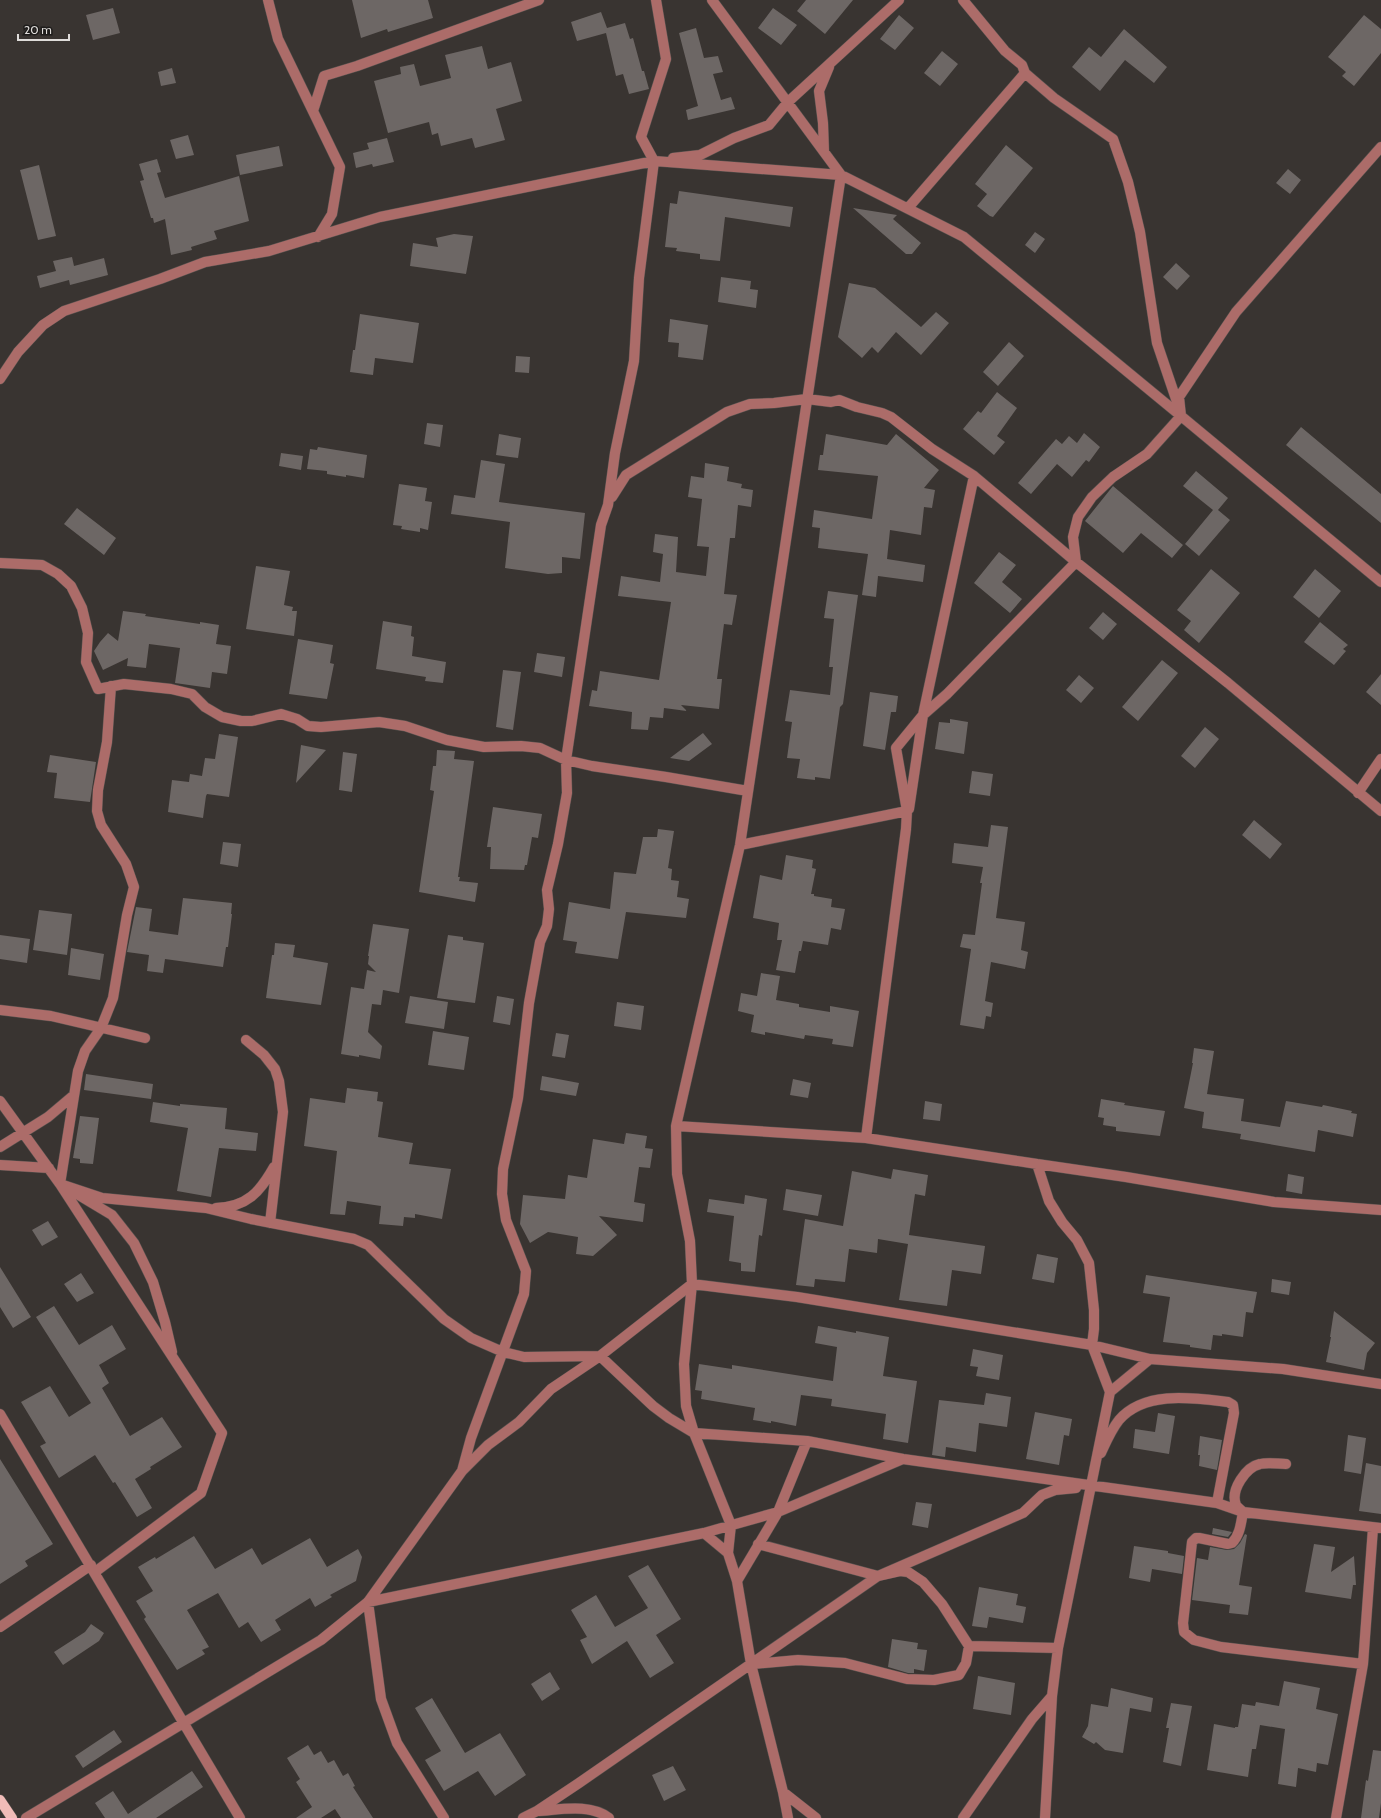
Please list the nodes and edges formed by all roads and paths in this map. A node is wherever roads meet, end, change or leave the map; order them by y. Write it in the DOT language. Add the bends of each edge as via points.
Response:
graph roads {
  1 [pos="268,0"];
  2 [pos="539,0"];
  3 [pos="656,0"];
  4 [pos="712,0"];
  5 [pos="899,0"];
  6 [pos="963,0"];
  7 [pos="830,64"];
  8 [pos="1025,72"];
  9 [pos="788,102"];
  10 [pos="313,111"];
  11 [pos="1381,147"];
  12 [pos="824,152"];
  13 [pos="654,161"];
  14 [pos="841,175"];
  15 [pos="908,208"];
  16 [pos="318,236"];
  17 [pos="0,379"];
  18 [pos="807,399"];
  19 [pos="1181,416"];
  20 [pos="974,476"];
  21 [pos="608,505"];
  22 [pos="1076,562"];
  23 [pos="0,563"];
  24 [pos="1381,582"];
  25 [pos="111,686"];
  26 [pos="923,715"];
  27 [pos="1381,759"];
  28 [pos="566,760"];
  29 [pos="748,791"];
  30 [pos="1358,793"];
  31 [pos="907,811"];
  32 [pos="1381,811"];
  33 [pos="906,829"];
  34 [pos="740,845"];
  35 [pos="0,1010"];
  36 [pos="101,1028"];
  37 [pos="145,1038"];
  38 [pos="246,1040"];
  39 [pos="74,1095"];
  40 [pos="0,1101"];
  41 [pos="676,1126"];
  42 [pos="24,1133"];
  43 [pos="866,1138"];
  44 [pos="0,1147"];
  45 [pos="276,1164"];
  46 [pos="1037,1164"];
  47 [pos="0,1165"];
  48 [pos="49,1168"];
  49 [pos="60,1184"];
  50 [pos="206,1208"];
  51 [pos="1381,1210"];
  52 [pos="270,1223"];
  53 [pos="692,1284"];
  54 [pos="1092,1345"];
  55 [pos="503,1352"];
  56 [pos="600,1356"];
  57 [pos="173,1358"];
  58 [pos="1150,1359"];
  59 [pos="1381,1384"];
  60 [pos="1110,1392"];
  61 [pos="0,1414"];
  62 [pos="694,1433"];
  63 [pos="807,1441"];
  64 [pos="903,1459"];
  65 [pos="1286,1464"];
  66 [pos="1095,1465"];
  67 [pos="462,1471"];
  68 [pos="1090,1487"];
  69 [pos="1217,1503"];
  70 [pos="778,1512"];
  71 [pos="1242,1512"];
  72 [pos="730,1525"];
  73 [pos="1377,1528"];
  74 [pos="704,1533"];
  75 [pos="758,1544"];
  76 [pos="728,1553"];
  77 [pos="93,1568"];
  78 [pos="878,1576"];
  79 [pos="737,1581"];
  80 [pos="368,1602"];
  81 [pos="0,1627"];
  82 [pos="969,1646"];
  83 [pos="1058,1648"];
  84 [pos="751,1664"];
  85 [pos="1363,1664"];
  86 [pos="1052,1696"];
  87 [pos="182,1724"];
  88 [pos="783,1792"];
  89 [pos="0,1800"];
  90 [pos="537,1811"];
  91 [pos="12,1818"];
  92 [pos="26,1818"];
  93 [pos="240,1818"];
  94 [pos="444,1818"];
  95 [pos="523,1818"];
  96 [pos="608,1818"];
  97 [pos="788,1818"];
  98 [pos="816,1818"];
  99 [pos="963,1818"];
  100 [pos="1045,1818"];
  101 [pos="1336,1818"];
  1 -- 10 [label="street" via="278,40"];
  2 -- 10 [label="street" via="324,76"];
  3 -- 13 [label="street" via="666,59 641,137"];
  4 -- 9 [label="street"];
  5 -- 7 [label="street"];
  6 -- 8 [label="street" via="1005,51 1022,65"];
  7 -- 9 [label="street"];
  7 -- 12 [label="street" via="819,91"];
  8 -- 15 [label="street"];
  8 -- 19 [label="street" via="1054,98 1113,139 1128,182 1140,232 1157,343"];
  9 -- 12 [label="street"];
  9 -- 13 [label="street" via="769,125 700,154"];
  10 -- 16 [label="street" via="340,167 332,214"];
  11 -- 19 [label="street" via="1236,312 1179,397"];
  12 -- 14 [label="street"];
  13 -- 14 [label="street"];
  13 -- 16 [label="street" via="380,217"];
  13 -- 21 [label="street" via="639,278 634,362 615,453"];
  14 -- 15 [label="street"];
  14 -- 18 [label="street"];
  15 -- 19 [label="street" via="964,237"];
  16 -- 17 [label="street" via="269,251 205,262 64,311 42,325 18,352"];
  18 -- 20 [label="street" via="831,402 839,400 886,415"];
  18 -- 21 [label="street" via="774,404 750,404 727,412 626,475"];
  18 -- 29 [label="street"];
  19 -- 22 [label="street" via="1147,454 1113,477 1092,497 1078,517 1073,537"];
  19 -- 24 [label="street"];
  20 -- 22 [label="street"];
  20 -- 26 [label="street"];
  21 -- 28 [label="street" via="601,525"];
  22 -- 26 [label="street" via="947,694"];
  22 -- 30 [label="street" via="1228,683"];
  23 -- 25 [label="street" via="42,565 58,574 71,586 82,608 88,633 86,662 98,689"];
  25 -- 28 [label="street" via="124,684 192,694 205,707 222,717 241,721 281,714 308,726 379,722 405,726 447,740 484,747 540,748"];
  25 -- 36 [label="street" via="107,742 98,790 97,811 101,824 126,864 134,887 113,998"];
  26 -- 31 [label="street" via="896,748"];
  26 -- 33 [label="street"];
  27 -- 30 [label="street"];
  28 -- 29 [label="street"];
  28 -- 55 [label="street" via="567,793 547,890 548,915 540,942 529,1003 518,1098 503,1169 502,1194 506,1220 526,1271 524,1294"];
  29 -- 34 [label="street"];
  30 -- 32 [label="street"];
  31 -- 33 [label="street"];
  31 -- 34 [label="street"];
  33 -- 43 [label="street"];
  34 -- 41 [label="street"];
  35 -- 36 [label="street" via="51,1016"];
  36 -- 37 [label="street"];
  36 -- 39 [label="street" via="85,1051"];
  38 -- 45 [label="street" via="264,1054 275,1069 279,1081 283,1112"];
  39 -- 42 [label="street"];
  39 -- 49 [label="street"];
  40 -- 42 [label="street"];
  41 -- 43 [label="street"];
  41 -- 53 [label="street" via="677,1174 690,1241"];
  42 -- 44 [label="street"];
  42 -- 48 [label="street"];
  43 -- 46 [label="street"];
  45 -- 50 [label="street" via="256,1194 238,1204"];
  45 -- 52 [label="street"];
  46 -- 51 [label="street" via="1274,1202"];
  46 -- 54 [label="street" via="1049,1201 1077,1240 1089,1263 1094,1310"];
  47 -- 48 [label="street"];
  48 -- 49 [label="street"];
  49 -- 50 [label="street" via="102,1198"];
  49 -- 57 [label="street"];
  49 -- 57 [label="street" via="112,1215 134,1243 153,1282"];
  50 -- 52 [label="street"];
  52 -- 55 [label="street" via="354,1239 368,1245 444,1319 465,1334"];
  53 -- 54 [label="street" via="797,1297"];
  53 -- 56 [label="street"];
  53 -- 62 [label="street" via="684,1364 686,1406"];
  54 -- 58 [label="street"];
  54 -- 60 [label="street"];
  55 -- 56 [label="street" via="524,1357"];
  55 -- 67 [label="street" via="471,1438"];
  56 -- 62 [label="street" via="653,1406"];
  56 -- 67 [label="street" via="551,1389 519,1422 488,1445"];
  57 -- 77 [label="street" via="222,1433 202,1493"];
  58 -- 59 [label="street" via="1283,1369"];
  58 -- 60 [label="street"];
  60 -- 66 [label="street"];
  61 -- 77 [label="street"];
  62 -- 63 [label="street"];
  62 -- 72 [label="street"];
  63 -- 64 [label="street"];
  63 -- 70 [label="street"];
  64 -- 68 [label="street"];
  64 -- 70 [label="street"];
  65 -- 71 [label="street" via="1261,1463 1249,1470 1236,1493 1237,1506"];
  66 -- 68 [label="street"];
  66 -- 69 [label="street" via="1120,1419 1144,1404 1178,1398 1228,1402 1232,1404 1234,1413"];
  67 -- 80 [label="street"];
  68 -- 69 [label="street"];
  68 -- 78 [label="street" via="1048,1492 1036,1499 1022,1513"];
  68 -- 83 [label="street"];
  69 -- 71 [label="street"];
  70 -- 72 [label="street"];
  70 -- 75 [label="street"];
  71 -- 73 [label="street"];
  71 -- 85 [label="street" via="1239,1532 1232,1543 1199,1538 1192,1542 1182,1623 1184,1632 1194,1640 1221,1647"];
  72 -- 74 [label="street"];
  72 -- 76 [label="street"];
  73 -- 85 [label="street"];
  74 -- 76 [label="street"];
  74 -- 80 [label="street"];
  75 -- 78 [label="street"];
  75 -- 79 [label="street"];
  76 -- 79 [label="street"];
  77 -- 81 [label="street"];
  77 -- 87 [label="street"];
  78 -- 82 [label="street" via="900,1571 918,1577 942,1604"];
  78 -- 84 [label="street"];
  79 -- 84 [label="street"];
  80 -- 87 [label="street" via="321,1640"];
  80 -- 94 [label="street" via="381,1699 397,1743"];
  82 -- 83 [label="street"];
  82 -- 84 [label="street" via="966,1662 959,1675 934,1680 907,1679 864,1667 831,1662 798,1660"];
  83 -- 86 [label="street"];
  84 -- 88 [label="street"];
  84 -- 90 [label="street"];
  85 -- 101 [label="street"];
  86 -- 99 [label="street" via="1032,1719"];
  86 -- 100 [label="street"];
  87 -- 92 [label="street"];
  87 -- 93 [label="street"];
  88 -- 97 [label="street"];
  88 -- 98 [label="street"];
  89 -- 91 [label="main road"];
  90 -- 95 [label="street"];
  90 -- 96 [label="street" via="593,1810"];
}
